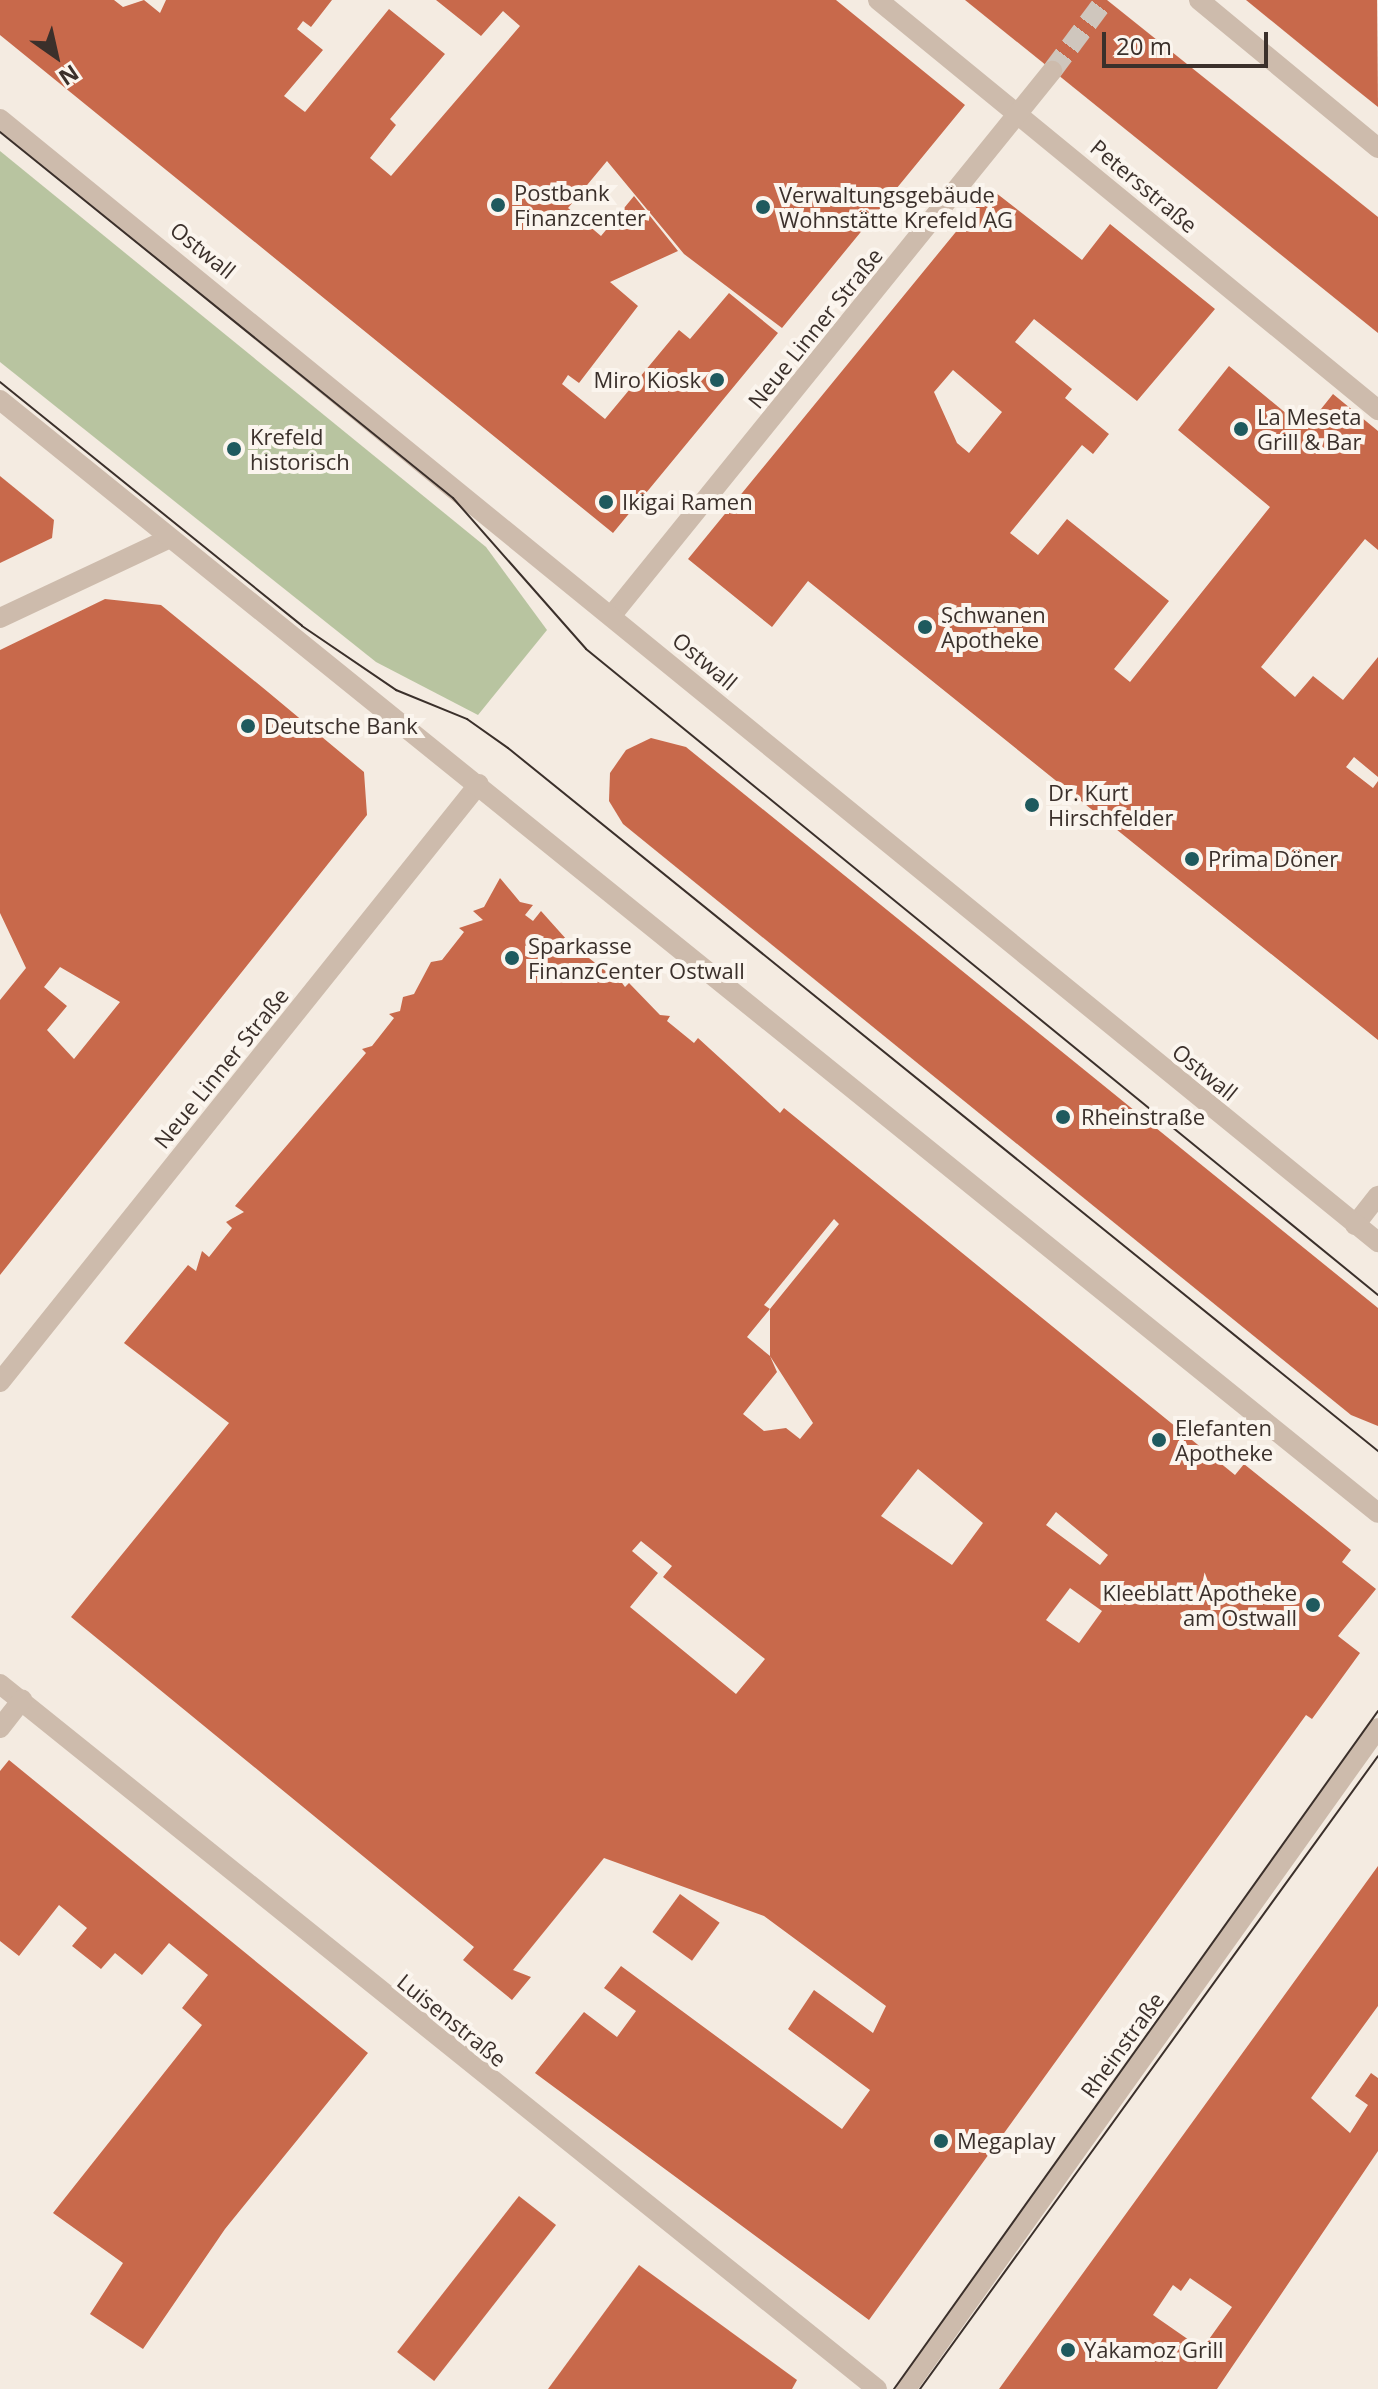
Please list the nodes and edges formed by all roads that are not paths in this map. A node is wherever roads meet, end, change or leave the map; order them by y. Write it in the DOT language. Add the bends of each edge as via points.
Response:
graph roads {
  1 [pos="878,0"];
  2 [pos="1199,0"];
  3 [pos="1052,71"];
  4 [pos="1020,115"];
  5 [pos="0,119"];
  6 [pos="1378,148"];
  7 [pos="0,400"];
  8 [pos="1378,410"];
  9 [pos="170,538"];
  10 [pos="612,615"];
  11 [pos="0,618"];
  12 [pos="479,784"];
  13 [pos="1378,1196"];
  14 [pos="1355,1225"];
  15 [pos="1378,1242"];
  16 [pos="0,1382"];
  17 [pos="1378,1513"];
  18 [pos="0,1684"];
  19 [pos="22,1700"];
  20 [pos="0,1728"];
  21 [pos="1378,1728"];
  22 [pos="877,2389"];
  23 [pos="906,2389"];
  1 -- 4 [label="street, Petersstraße"];
  2 -- 6 [label="street"];
  3 -- 4 [label="street, Neue Linner Straße"];
  4 -- 8 [label="street, Petersstraße"];
  4 -- 10 [label="street, Neue Linner Straße"];
  5 -- 10 [label="street, Ostwall"];
  7 -- 9 [label="street"];
  9 -- 11 [label="street"];
  9 -- 12 [label="street"];
  10 -- 14 [label="street, Ostwall"];
  12 -- 16 [label="street, Neue Linner Straße"];
  12 -- 17 [label="street"];
  13 -- 14 [label="street"];
  14 -- 15 [label="street, Ostwall"];
  18 -- 19 [label="street, Luisenstraße"];
  19 -- 20 [label="street"];
  19 -- 22 [label="street, Luisenstraße"];
  21 -- 23 [label="street, Rheinstraße"];
}
